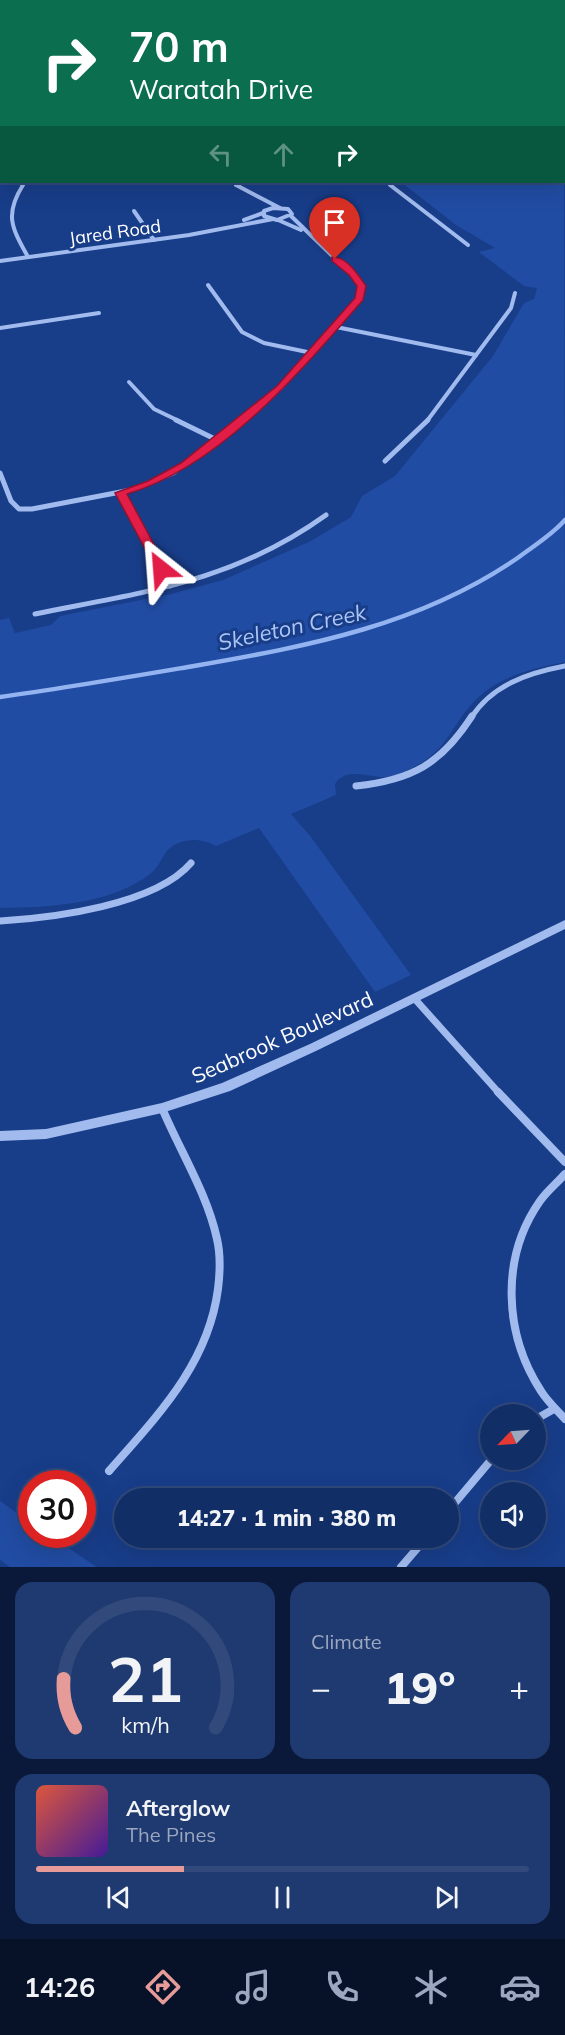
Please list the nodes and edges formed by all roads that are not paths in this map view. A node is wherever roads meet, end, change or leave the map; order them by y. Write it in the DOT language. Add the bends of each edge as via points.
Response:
graph roads {
  1 [pos="24,183"];
  2 [pos="235,183"];
  3 [pos="387,183"];
  4 [pos="255,196"];
  5 [pos="280,208"];
  6 [pos="134,210"];
  7 [pos="264,212"];
  8 [pos="291,216"];
  9 [pos="275,219"];
  10 [pos="233,225"];
  11 [pos="302,230"];
  12 [pos="154,240"];
  13 [pos="468,245"];
  14 [pos="28,257"];
  15 [pos="0,261"];
  16 [pos="208,285"];
  17 [pos="515,293"];
  18 [pos="99,313"];
  19 [pos="336,327"];
  20 [pos="0,328"];
  21 [pos="312,353"];
  22 [pos="476,355"];
  23 [pos="129,382"];
  24 [pos="217,440"];
  25 [pos="385,461"];
  26 [pos="0,473"];
  27 [pos="120,493"];
  28 [pos="326,515"];
  29 [pos="170,586"];
  30 [pos="35,614"];
  31 [pos="565,666"];
  32 [pos="356,786"];
  33 [pos="191,863"];
  34 [pos="0,921"];
  35 [pos="565,924"];
  36 [pos="414,998"];
  37 [pos="162,1108"];
  38 [pos="0,1136"];
  39 [pos="565,1162"];
  40 [pos="565,1174"];
  41 [pos="554,1409"];
  42 [pos="546,1413"];
  43 [pos="565,1419"];
  44 [pos="483,1470"];
  45 [pos="109,1471"];
  46 [pos="459,1498"];
  47 [pos="417,1548"];
  48 [pos="401,1567"];
  1 -- 14 [label="street" via="11,204 9,216"];
  2 -- 4 [label="street"];
  3 -- 13 [label="street"];
  4 -- 5 [label="street"];
  4 -- 7 [label="street"];
  5 -- 7 [label="street, Jared Road"];
  5 -- 8 [label="street" via="290,211"];
  6 -- 12 [label="street"];
  7 -- 9 [label="street" via="266,217"];
  7 -- 10 [label="street, Jared Road"];
  8 -- 9 [label="street, Jared Road"];
  8 -- 11 [label="street"];
  9 -- 10 [label="street, Jared Road"];
  9 -- 11 [label="street"];
  10 -- 12 [label="street, Jared Road"];
  11 -- 19 [label="street" via="362,286 360,298"];
  12 -- 14 [label="street, Jared Road"];
  14 -- 15 [label="street, Jared Road"];
  16 -- 21 [label="street" via="242,332 264,343"];
  17 -- 22 [label="street" via="511,308"];
  18 -- 20 [label="street"];
  19 -- 21 [label="street"];
  19 -- 22 [label="street"];
  21 -- 24 [label="street" via="281,388"];
  22 -- 25 [label="street" via="423,426"];
  23 -- 24 [label="street" via="154,409"];
  24 -- 27 [label="street" via="163,478"];
  26 -- 27 [label="street" via="19,509"];
  27 -- 29 [label="street"];
  28 -- 29 [label="street" via="299,536 250,561"];
  29 -- 30 [label="street"];
  31 -- 32 [label="street" via="533,673 495,691 475,710 448,750 420,771 392,782"];
  33 -- 34 [label="street" via="165,885 82,914"];
  35 -- 36 [label="street, Seabrook Boulevard"];
  36 -- 37 [label="street, Seabrook Boulevard" via="255,1075"];
  36 -- 39 [label="street"];
  37 -- 38 [label="street, Seabrook Boulevard" via="46,1134"];
  37 -- 45 [label="street" via="215,1233 220,1284 214,1320 200,1358"];
  40 -- 41 [label="street" via="540,1197 531,1212 518,1239 510,1273 512,1315 519,1347 537,1386"];
  41 -- 42 [label="street"];
  41 -- 43 [label="street"];
  44 -- 46 [label="street"];
  47 -- 48 [label="street"];
}
